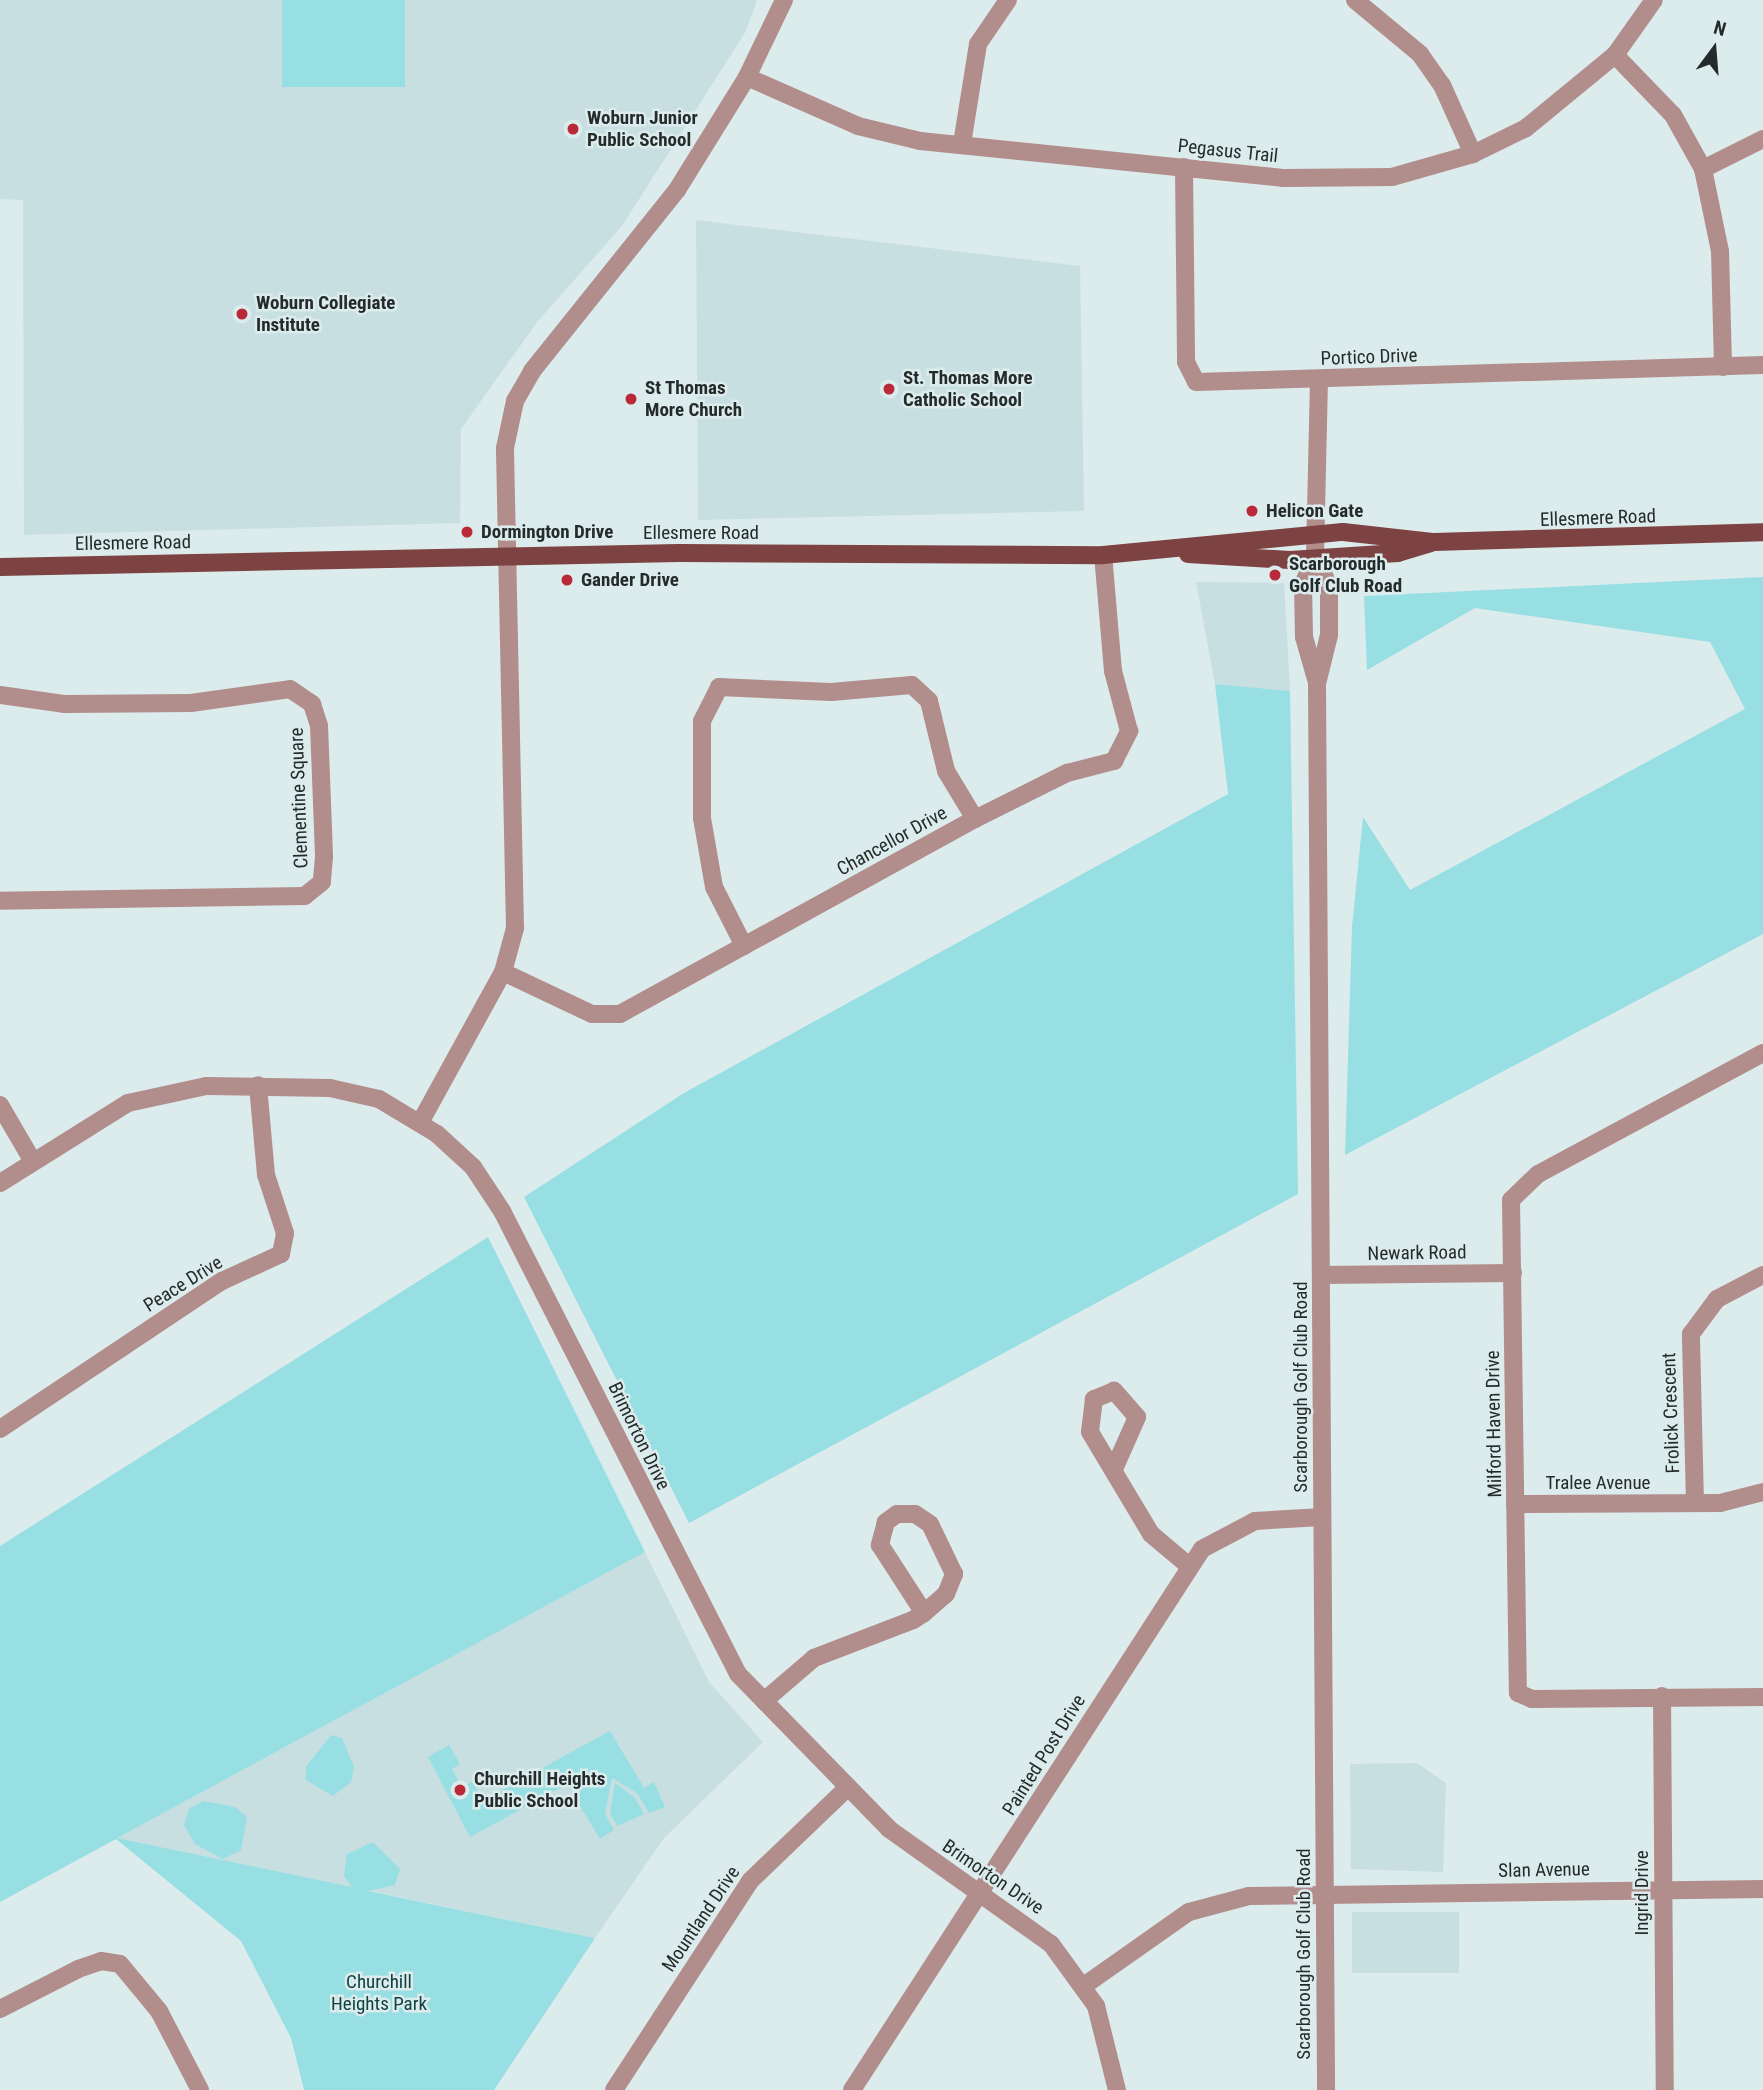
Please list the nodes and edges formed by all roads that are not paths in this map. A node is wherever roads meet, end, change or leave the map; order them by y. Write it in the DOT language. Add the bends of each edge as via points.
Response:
graph roads {
  1 [pos="784,0"];
  2 [pos="1008,0"];
  3 [pos="1354,0"];
  4 [pos="1654,0"];
  5 [pos="1615,55"];
  6 [pos="747,77"];
  7 [pos="1763,139"];
  8 [pos="962,144"];
  9 [pos="1473,154"];
  10 [pos="1184,167"];
  11 [pos="1703,169"];
  12 [pos="1763,365"];
  13 [pos="1723,367"];
  14 [pos="1319,380"];
  15 [pos="1763,532"];
  16 [pos="1314,534"];
  17 [pos="1434,542"];
  18 [pos="1149,551"];
  19 [pos="1103,555"];
  20 [pos="509,558"];
  21 [pos="1315,558"];
  22 [pos="0,567"];
  23 [pos="1317,684"];
  24 [pos="0,695"];
  25 [pos="975,819"];
  26 [pos="0,901"];
  27 [pos="744,946"];
  28 [pos="503,972"];
  29 [pos="1763,1053"];
  30 [pos="258,1085"];
  31 [pos="0,1105"];
  32 [pos="421,1121"];
  33 [pos="32,1160"];
  34 [pos="0,1182"];
  35 [pos="1513,1273"];
  36 [pos="1321,1275"];
  37 [pos="1763,1275"];
  38 [pos="0,1429"];
  39 [pos="1114,1469"];
  40 [pos="1763,1492"];
  41 [pos="1695,1503"];
  42 [pos="1516,1504"];
  43 [pos="1322,1517"];
  44 [pos="1189,1566"];
  45 [pos="924,1614"];
  46 [pos="1662,1696"];
  47 [pos="1763,1696"];
  48 [pos="764,1701"];
  49 [pos="845,1790"];
  50 [pos="1763,1889"];
  51 [pos="1663,1891"];
  52 [pos="981,1894"];
  53 [pos="1325,1895"];
  54 [pos="1085,1985"];
  55 [pos="0,2009"];
  56 [pos="200,2090"];
  57 [pos="614,2090"];
  58 [pos="852,2090"];
  59 [pos="1117,2090"];
  60 [pos="1325,2090"];
  61 [pos="1665,2090"];
  1 -- 6 [label="street"];
  2 -- 8 [label="street" via="978,44"];
  3 -- 9 [label="street" via="1420,54 1442,85"];
  4 -- 5 [label="street, Pegasus Trail"];
  5 -- 9 [label="street, Pegasus Trail" via="1552,111"];
  5 -- 11 [label="street" via="1673,116"];
  6 -- 8 [label="street, Pegasus Trail" via="858,126"];
  6 -- 20 [label="street" via="646,236 532,371 515,401 505,448"];
  7 -- 11 [label="street"];
  8 -- 10 [label="street, Pegasus Trail"];
  9 -- 10 [label="street, Pegasus Trail" via="1392,177 1335,180"];
  10 -- 14 [label="street, Portico Drive" via="1188,376 1219,386"];
  11 -- 13 [label="street" via="1720,251"];
  12 -- 13 [label="street, Portico Drive"];
  13 -- 14 [label="street, Portico Drive"];
  14 -- 16 [label="street"];
  15 -- 17 [label="main road, Ellesmere Road"];
  16 -- 17 [label="main road, Ellesmere Road"];
  16 -- 18 [label="main road, Ellesmere Road"];
  16 -- 21 [label="street, Scarborough Golf Club Road"];
  17 -- 21 [label="main road, Ellesmere Road" via="1398,553"];
  18 -- 19 [label="main road, Ellesmere Road"];
  18 -- 21 [label="main road, Ellesmere Road"];
  19 -- 20 [label="main road, Ellesmere Road"];
  19 -- 25 [label="street, Chancellor Drive" via="1113,671 1128,743 1114,761 1067,773"];
  20 -- 22 [label="main road, Ellesmere Road"];
  20 -- 28 [label="street" via="516,905"];
  21 -- 23 [label="street, Scarborough Golf Club Road" via="1304,579 1304,637"];
  21 -- 23 [label="street, Scarborough Golf Club Road" via="1329,586 1329,635"];
  23 -- 36 [label="street, Scarborough Golf Club Road"];
  24 -- 26 [label="street, Clementine Square" via="65,704 191,703 290,690 312,704 319,725 324,857 322,882 305,896"];
  25 -- 27 [label="street, Chancellor Drive"];
  25 -- 27 [label="street" via="946,771 929,701 912,685 831,692 719,687 702,721 702,818 714,887"];
  27 -- 28 [label="street, Chancellor Drive" via="620,1014 593,1014"];
  28 -- 32 [label="street"];
  29 -- 35 [label="street, Milford Haven Drive" via="1524,1183 1511,1200"];
  30 -- 32 [label="street, Brimorton Drive" via="354,1093"];
  30 -- 33 [label="street, Brimorton Drive" via="206,1086 128,1103"];
  30 -- 38 [label="street, Peace Drive" via="266,1175 285,1233 281,1254 222,1281"];
  31 -- 33 [label="street"];
  32 -- 48 [label="street, Brimorton Drive" via="454,1148 493,1195 720,1643"];
  33 -- 34 [label="street, Brimorton Drive"];
  35 -- 36 [label="street, Newark Road"];
  35 -- 42 [label="street, Milford Haven Drive"];
  36 -- 43 [label="street, Scarborough Golf Club Road"];
  37 -- 41 [label="street, Frolick Crescent" via="1717,1299 1691,1334"];
  39 -- 44 [label="street" via="1151,1534"];
  40 -- 41 [label="street, Tralee Avenue" via="1733,1502"];
  41 -- 42 [label="street, Tralee Avenue"];
  42 -- 46 [label="street, Milford Haven Drive" via="1518,1693 1532,1699"];
  43 -- 44 [label="street, Painted Post Drive" via="1255,1521 1216,1539"];
  43 -- 53 [label="street, Scarborough Golf Club Road"];
  44 -- 52 [label="street, Painted Post Drive"];
  45 -- 45 [label="street" via="951,1587 952,1567 930,1524 915,1514 897,1514 886,1522 880,1545"];
  45 -- 48 [label="street" via="814,1658"];
  46 -- 47 [label="street, Milford Haven Drive"];
  46 -- 51 [label="street, Ingrid Drive"];
  48 -- 49 [label="street, Brimorton Drive"];
  49 -- 52 [label="street, Brimorton Drive"];
  49 -- 57 [label="street, Mountland Drive" via="750,1881"];
  50 -- 51 [label="street, Slan Avenue"];
  51 -- 53 [label="street, Slan Avenue"];
  51 -- 61 [label="street, Ingrid Drive"];
  52 -- 54 [label="street, Brimorton Drive" via="1024,1920"];
  52 -- 58 [label="street, Painted Post Drive"];
  53 -- 54 [label="street, Slan Avenue" via="1249,1896 1200,1908"];
  53 -- 60 [label="street, Scarborough Golf Club Road"];
  54 -- 59 [label="street, Brimorton Drive" via="1107,2035"];
  55 -- 56 [label="street" via="78,1969 101,1961 120,1964 159,2011"];
}
